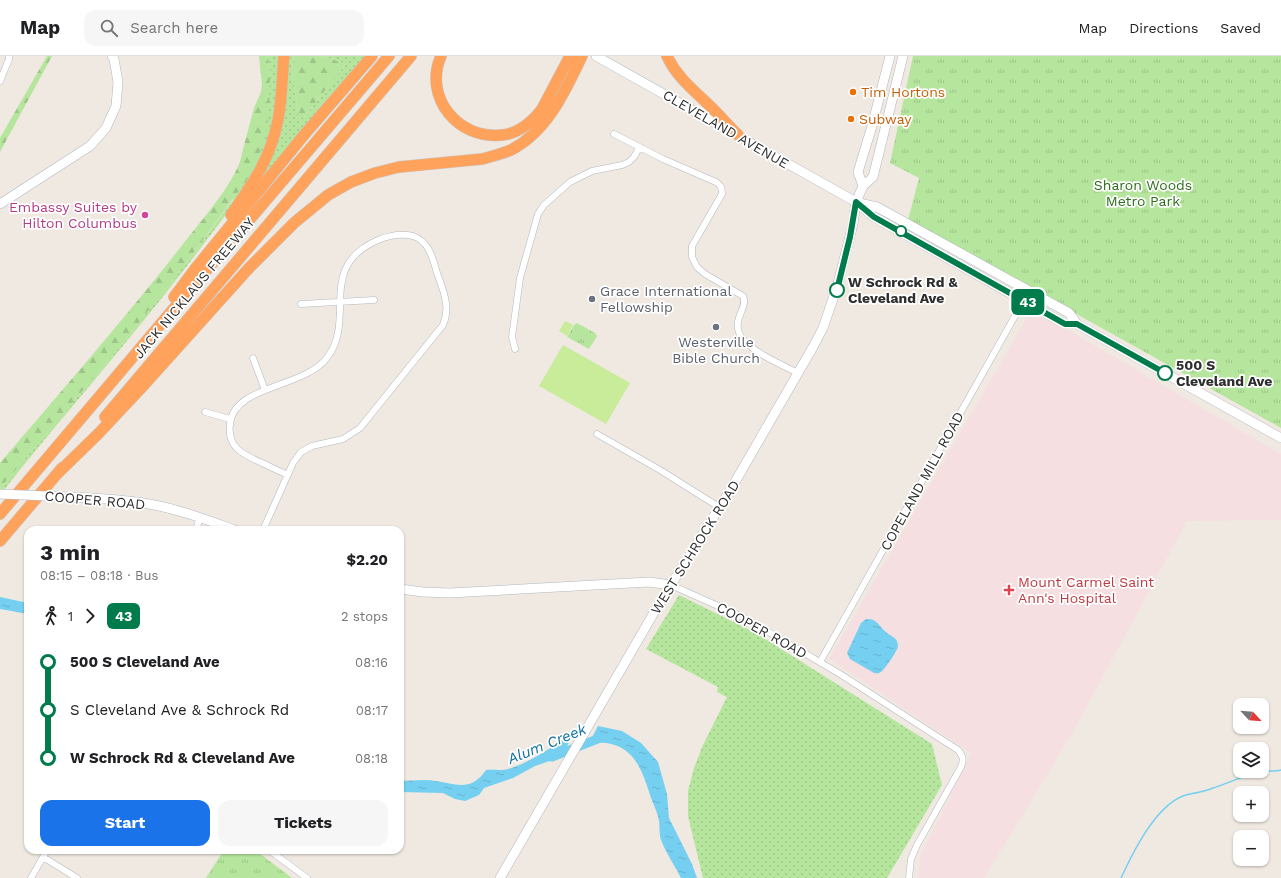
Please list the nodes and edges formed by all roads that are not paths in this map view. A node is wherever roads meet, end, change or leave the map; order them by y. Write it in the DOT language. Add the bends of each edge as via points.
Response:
graph roads {
  1 [pos="8,56"];
  2 [pos="112,56"];
  3 [pos="284,56"];
  4 [pos="372,56"];
  5 [pos="389,56"];
  6 [pos="412,56"];
  7 [pos="441,56"];
  8 [pos="570,56"];
  9 [pos="582,56"];
  10 [pos="596,56"];
  11 [pos="667,56"];
  12 [pos="890,56"];
  13 [pos="903,56"];
  14 [pos="0,81"];
  15 [pos="614,134"];
  16 [pos="738,135"];
  17 [pos="639,148"];
  18 [pos="863,186"];
  19 [pos="856,202"];
  20 [pos="0,204"];
  21 [pos="195,269"];
  22 [pos="374,300"];
  23 [pos="1024,300"];
  24 [pos="339,302"];
  25 [pos="301,304"];
  26 [pos="1077,324"];
  27 [pos="515,349"];
  28 [pos="253,358"];
  29 [pos="798,373"];
  30 [pos="110,385"];
  31 [pos="265,390"];
  32 [pos="205,412"];
  33 [pos="230,419"];
  34 [pos="597,434"];
  35 [pos="1281,438"];
  36 [pos="57,474"];
  37 [pos="288,475"];
  38 [pos="0,494"];
  39 [pos="719,507"];
  40 [pos="0,514"];
  41 [pos="200,518"];
  42 [pos="197,526"];
  43 [pos="223,526"];
  44 [pos="265,526"];
  45 [pos="0,541"];
  46 [pos="671,585"];
  47 [pos="404,590"];
  48 [pos="820,662"];
  49 [pos="45,854"];
  50 [pos="274,854"];
  51 [pos="43,857"];
  52 [pos="31,878"];
  53 [pos="77,878"];
  54 [pos="307,878"];
  55 [pos="500,878"];
  56 [pos="908,878"];
  1 -- 14 [label="street"];
  2 -- 20 [label="main road" via="118,82 116,106 106,128 90,146"];
  3 -- 21 [label="highway" via="278,119 266,160 255,181"];
  4 -- 21 [label="highway"];
  5 -- 30 [label="highway, JACK NICKLAUS FREEWAY"];
  6 -- 36 [label="highway, JACK NICKLAUS FREEWAY"];
  7 -- 8 [label="highway" via="435,76 436,87 445,109 461,125 475,131 502,136 524,127 536,117"];
  9 -- 36 [label="highway" via="546,121 537,132 518,146 482,159 399,167 375,173 345,185 311,208 230,288 144,385"];
  10 -- 16 [label="main road, CLEVELAND AVENUE"];
  11 -- 16 [label="highway" via="693,92"];
  12 -- 18 [label="main road" via="858,172"];
  13 -- 18 [label="main road, WEST SCHROCK ROAD" via="874,177"];
  15 -- 17 [label="street"];
  16 -- 19 [label="main road, CLEVELAND AVENUE"];
  17 -- 27 [label="street" via="629,162 592,171 570,182 544,205 538,214 520,278 512,337"];
  17 -- 29 [label="street" via="720,185 722,194 692,246 692,257 697,267 705,274 743,296 745,300 738,315 737,327 741,338 750,347"];
  18 -- 19 [label="main road, WEST SCHROCK ROAD"];
  19 -- 23 [label="main road" via="874,217"];
  19 -- 26 [label="main road" via="877,207 918,229 1069,313"];
  19 -- 29 [label="main road, WEST SCHROCK ROAD" via="838,287 823,328"];
  21 -- 30 [label="highway"];
  22 -- 24 [label="street"];
  23 -- 26 [label="main road" via="1065,324"];
  23 -- 48 [label="street, COPELAND MILL ROAD"];
  24 -- 25 [label="street"];
  24 -- 31 [label="street" via="338,335 326,360 312,372"];
  24 -- 37 [label="street" via="341,280 349,264 361,250 386,237 406,234 422,241 431,254 447,307 446,317 439,332 360,428 343,439 312,446 301,452"];
  26 -- 35 [label="main road"];
  28 -- 31 [label="street"];
  29 -- 39 [label="main road, WEST SCHROCK ROAD"];
  30 -- 40 [label="highway, JACK NICKLAUS FREEWAY"];
  31 -- 33 [label="street" via="240,403"];
  32 -- 33 [label="street"];
  33 -- 37 [label="street" via="230,437 237,449 244,455"];
  34 -- 39 [label="street"];
  36 -- 45 [label="highway, JACK NICKLAUS FREEWAY"];
  37 -- 44 [label="street"];
  38 -- 41 [label="main road, COOPER ROAD, bridge" via="100,498 149,504"];
  39 -- 46 [label="main road, WEST SCHROCK ROAD"];
  41 -- 42 [label="street"];
  41 -- 43 [label="main road, COOPER ROAD"];
  46 -- 47 [label="main road, COOPER ROAD" via="649,582 450,593"];
  46 -- 48 [label="street, COOPER ROAD" via="745,618"];
  46 -- 55 [label="main road, WEST SCHROCK ROAD"];
  48 -- 56 [label="street, COOPER ROAD" via="952,746 962,755 961,767 914,852"];
  49 -- 51 [label="street"];
  50 -- 54 [label="street"];
  51 -- 52 [label="street"];
  51 -- 53 [label="street"];
}
